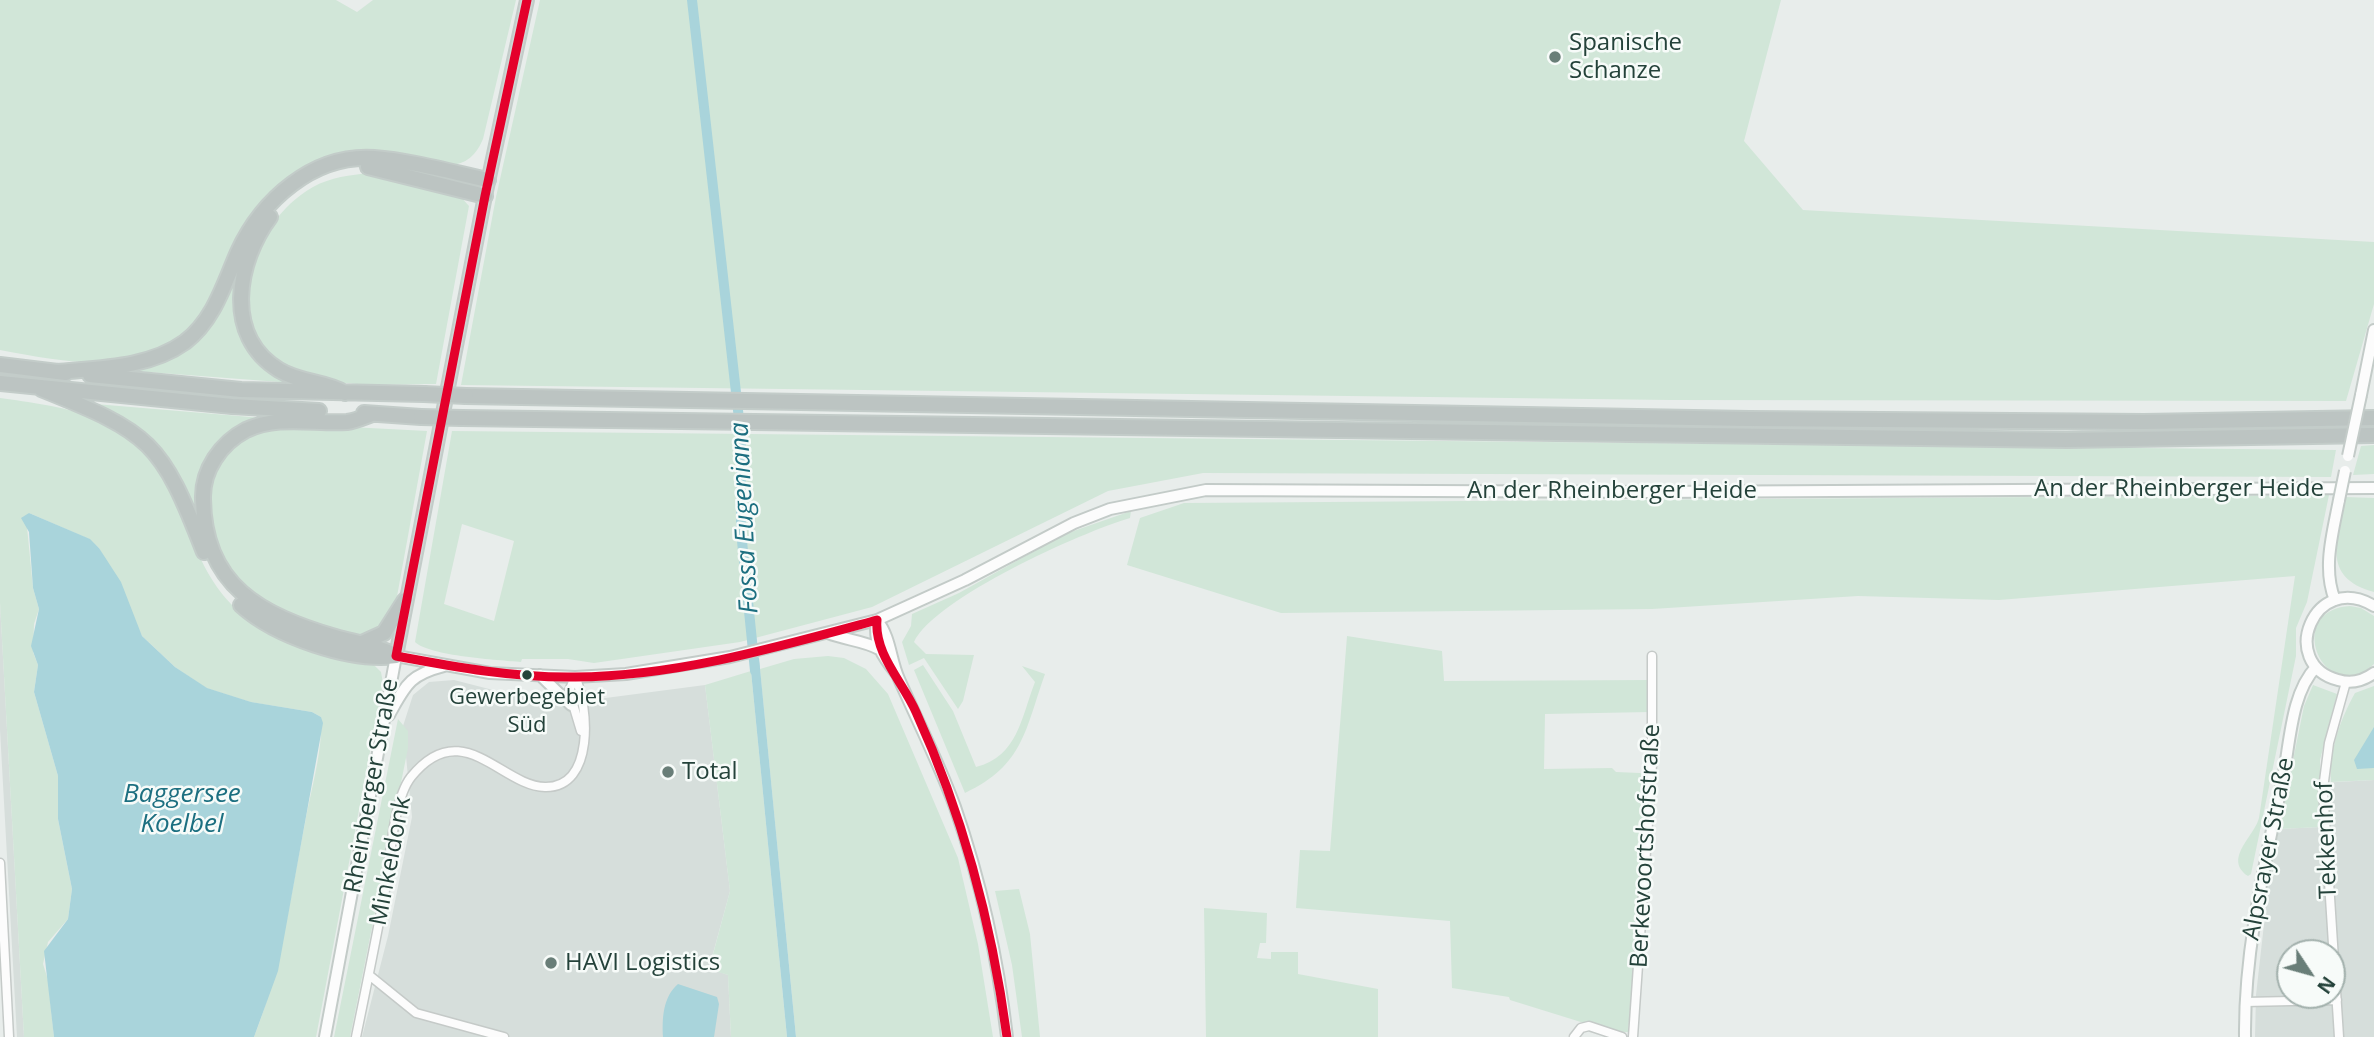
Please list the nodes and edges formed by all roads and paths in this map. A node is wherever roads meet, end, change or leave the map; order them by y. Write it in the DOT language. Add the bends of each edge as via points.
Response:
graph roads {
  1 [pos="527,0"];
  2 [pos="488,180"];
  3 [pos="485,196"];
  4 [pos="2374,330"];
  5 [pos="0,365"];
  6 [pos="57,372"];
  7 [pos="0,383"];
  8 [pos="41,389"];
  9 [pos="345,393"];
  10 [pos="372,414"];
  11 [pos="2374,418"];
  12 [pos="2374,435"];
  13 [pos="2374,488"];
  14 [pos="405,600"];
  15 [pos="2335,600"];
  16 [pos="2374,606"];
  17 [pos="877,620"];
  18 [pos="828,633"];
  19 [pos="362,643"];
  20 [pos="879,649"];
  21 [pos="396,656"];
  22 [pos="1652,656"];
  23 [pos="448,665"];
  24 [pos="2316,667"];
  25 [pos="2374,673"];
  26 [pos="540,675"];
  27 [pos="898,676"];
  28 [pos="575,677"];
  29 [pos="2346,682"];
  30 [pos="571,705"];
  31 [pos="384,724"];
  32 [pos="585,740"];
  33 [pos="0,863"];
  34 [pos="2,889"];
  35 [pos="2333,939"];
  36 [pos="369,975"];
  37 [pos="2276,1001"];
  38 [pos="2245,1002"];
  39 [pos="2337,1009"];
  40 [pos="9,1037"];
  41 [pos="325,1037"];
  42 [pos="356,1037"];
  43 [pos="504,1037"];
  44 [pos="1007,1037"];
  45 [pos="1574,1037"];
  46 [pos="1622,1037"];
  47 [pos="1633,1037"];
  48 [pos="2245,1037"];
  49 [pos="2339,1037"];
  1 -- 2 [label="main road, Rheinberger Straße"];
  2 -- 3 [label="main road, Rheinberger Straße"];
  2 -- 6 [label="highway" via="373,158 324,166 300,178 261,213 249,229 213,309 182,344 134,363"];
  3 -- 9 [label="highway" via="363,166 323,176 303,187 261,228 243,267 240,288 246,329 276,369"];
  3 -- 14 [label="main road, Rheinberger Straße"];
  4 -- 15 [label="street, bridge" via="2329,560"];
  5 -- 6 [label="highway"];
  6 -- 9 [label="highway" via="241,390"];
  7 -- 8 [label="highway"];
  8 -- 10 [label="highway"];
  8 -- 21 [label="highway" via="102,413 146,440 171,472 216,576 252,615 271,627 349,653"];
  9 -- 11 [label="highway, bridge" via="1942,421"];
  10 -- 12 [label="highway, bridge" via="2067,440"];
  10 -- 19 [label="highway" via="349,422 295,420 245,431 217,454 202,492 210,542 220,565 243,595 276,617"];
  13 -- 17 [label="street, An der Rheinberger Heide" via="1206,490 1118,507 1074,523"];
  14 -- 19 [label="highway" via="392,625"];
  14 -- 21 [label="main road, Rheinberger Straße"];
  15 -- 16 [label="street" via="2359,599"];
  15 -- 24 [label="street" via="2322,607 2309,625 2307,647"];
  17 -- 18 [label="street, An der Rheinberger Heide"];
  17 -- 20 [label="street" via="874,634"];
  17 -- 27 [label="street" via="888,639"];
  18 -- 20 [label="street"];
  18 -- 28 [label="street, An der Rheinberger Heide" via="730,657 626,674"];
  19 -- 21 [label="highway"];
  20 -- 27 [label="street"];
  21 -- 23 [label="street, An der Rheinberger Heide"];
  21 -- 31 [label="street, Rheinberger Straße"];
  22 -- 47 [label="street, Berkevoortshofstraße" via="1652,765"];
  23 -- 26 [label="street, An der Rheinberger Heide"];
  23 -- 31 [label="street" via="419,673 406,683"];
  24 -- 29 [label="street"];
  24 -- 38 [label="street, Alpsrayer Straße" via="2305,681 2298,703 2253,929"];
  25 -- 29 [label="street"];
  26 -- 28 [label="street, An der Rheinberger Heide"];
  26 -- 30 [label="street"];
  27 -- 44 [label="street" via="938,764 968,849 989,926"];
  28 -- 30 [label="street" via="569,691"];
  28 -- 32 [label="street, Minkeldonk" via="581,690"];
  29 -- 35 [label="street, Tekkenhof" via="2329,743 2323,789"];
  30 -- 32 [label="street"];
  31 -- 41 [label="street, Rheinberger Straße"];
  32 -- 36 [label="street, Minkeldonk" via="580,764 552,786 534,785 490,760 464,752 433,758 409,779 396,825"];
  33 -- 34 [label="street"];
  34 -- 40 [label="street"];
  36 -- 42 [label="street, Minkeldonk"];
  36 -- 43 [label="street" via="416,1013"];
  37 -- 38 [label="street"];
  38 -- 48 [label="street, Alpsrayer Straße"];
  39 -- 49 [label="street, Tekkenhof"];
  45 -- 46 [label="street" via="1589,1026"];
}
